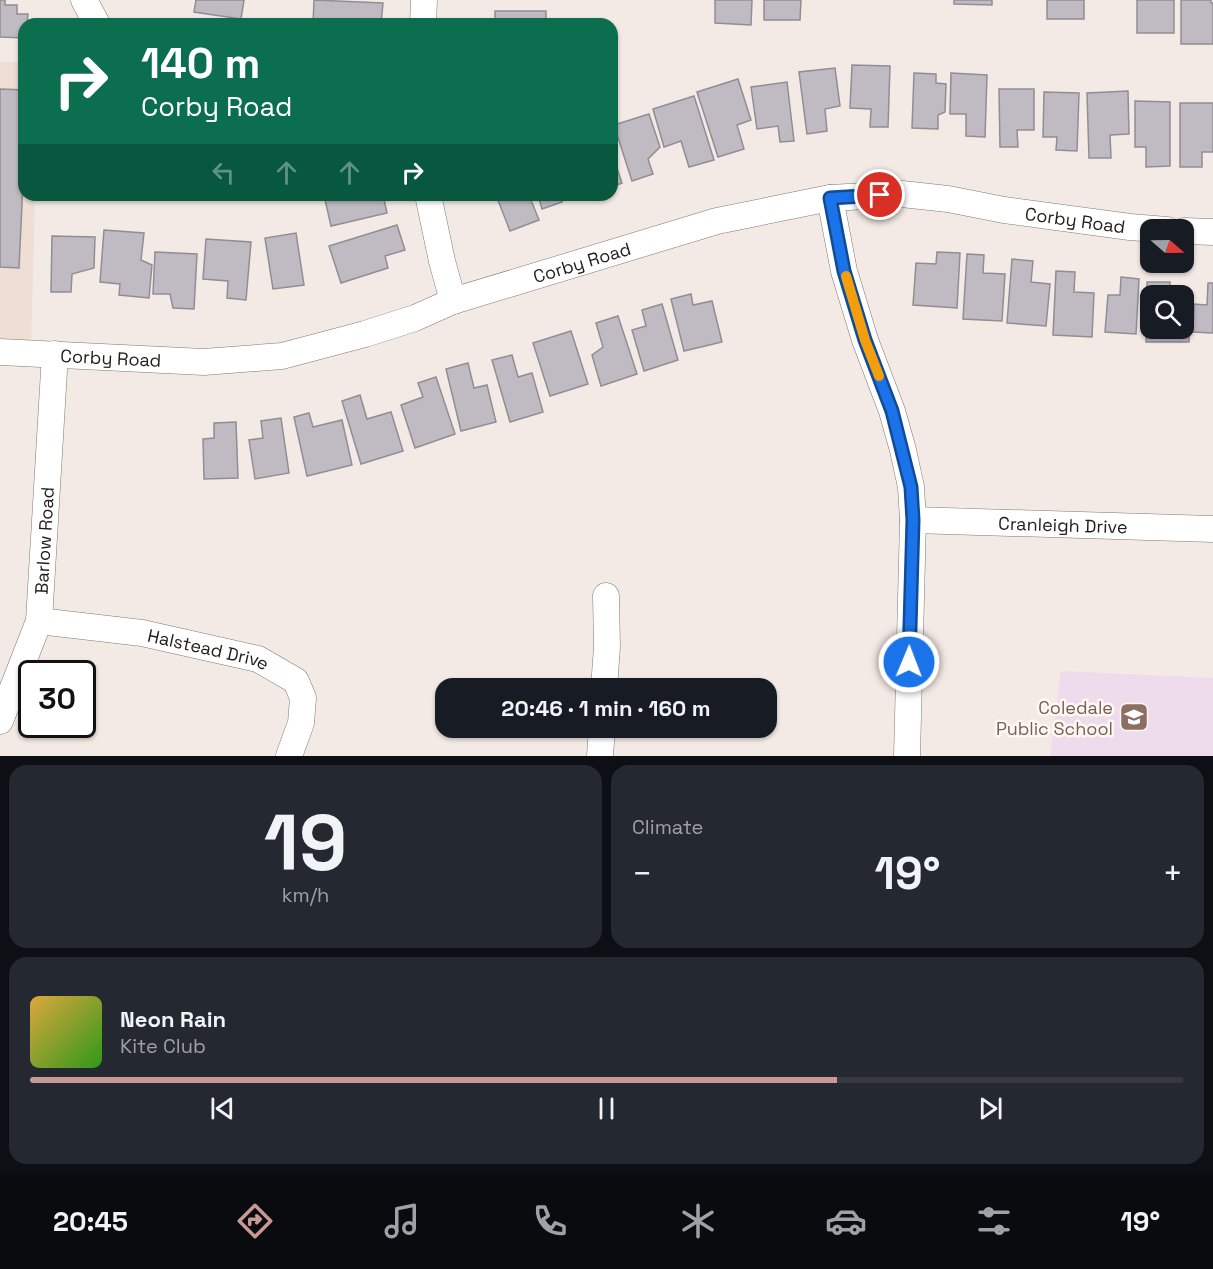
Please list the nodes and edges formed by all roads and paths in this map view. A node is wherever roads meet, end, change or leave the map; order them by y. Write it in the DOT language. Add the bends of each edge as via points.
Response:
graph roads {
  1 [pos="84,0"];
  2 [pos="424,0"];
  3 [pos="94,18"];
  4 [pos="423,18"];
  5 [pos="830,198"];
  6 [pos="429,201"];
  7 [pos="1140,227"];
  8 [pos="1194,231"];
  9 [pos="1213,232"];
  10 [pos="453,301"];
  11 [pos="0,352"];
  12 [pos="55,354"];
  13 [pos="913,520"];
  14 [pos="1213,529"];
  15 [pos="606,596"];
  16 [pos="39,621"];
  17 [pos="605,678"];
  18 [pos="0,721"];
  19 [pos="601,738"];
  20 [pos="289,756"];
  21 [pos="600,756"];
  22 [pos="907,756"];
  1 -- 3 [label="street"];
  2 -- 4 [label="street"];
  5 -- 7 [label="street, Corby Road" via="902,194"];
  5 -- 10 [label="street, Corby Road" via="717,221"];
  5 -- 13 [label="street" via="844,271 903,450"];
  6 -- 10 [label="street"];
  8 -- 9 [label="street"];
  10 -- 12 [label="street, Corby Road" via="415,318 282,356 204,362"];
  11 -- 12 [label="street, Corby Road"];
  12 -- 16 [label="street, Barlow Road"];
  13 -- 14 [label="street, Cranleigh Drive"];
  13 -- 22 [label="street"];
  15 -- 17 [label="street"];
  16 -- 18 [label="street, Barlow Road"];
  16 -- 20 [label="street, Halstead Drive" via="142,633 258,659 296,681 303,699 301,723"];
  19 -- 21 [label="street"];
}
